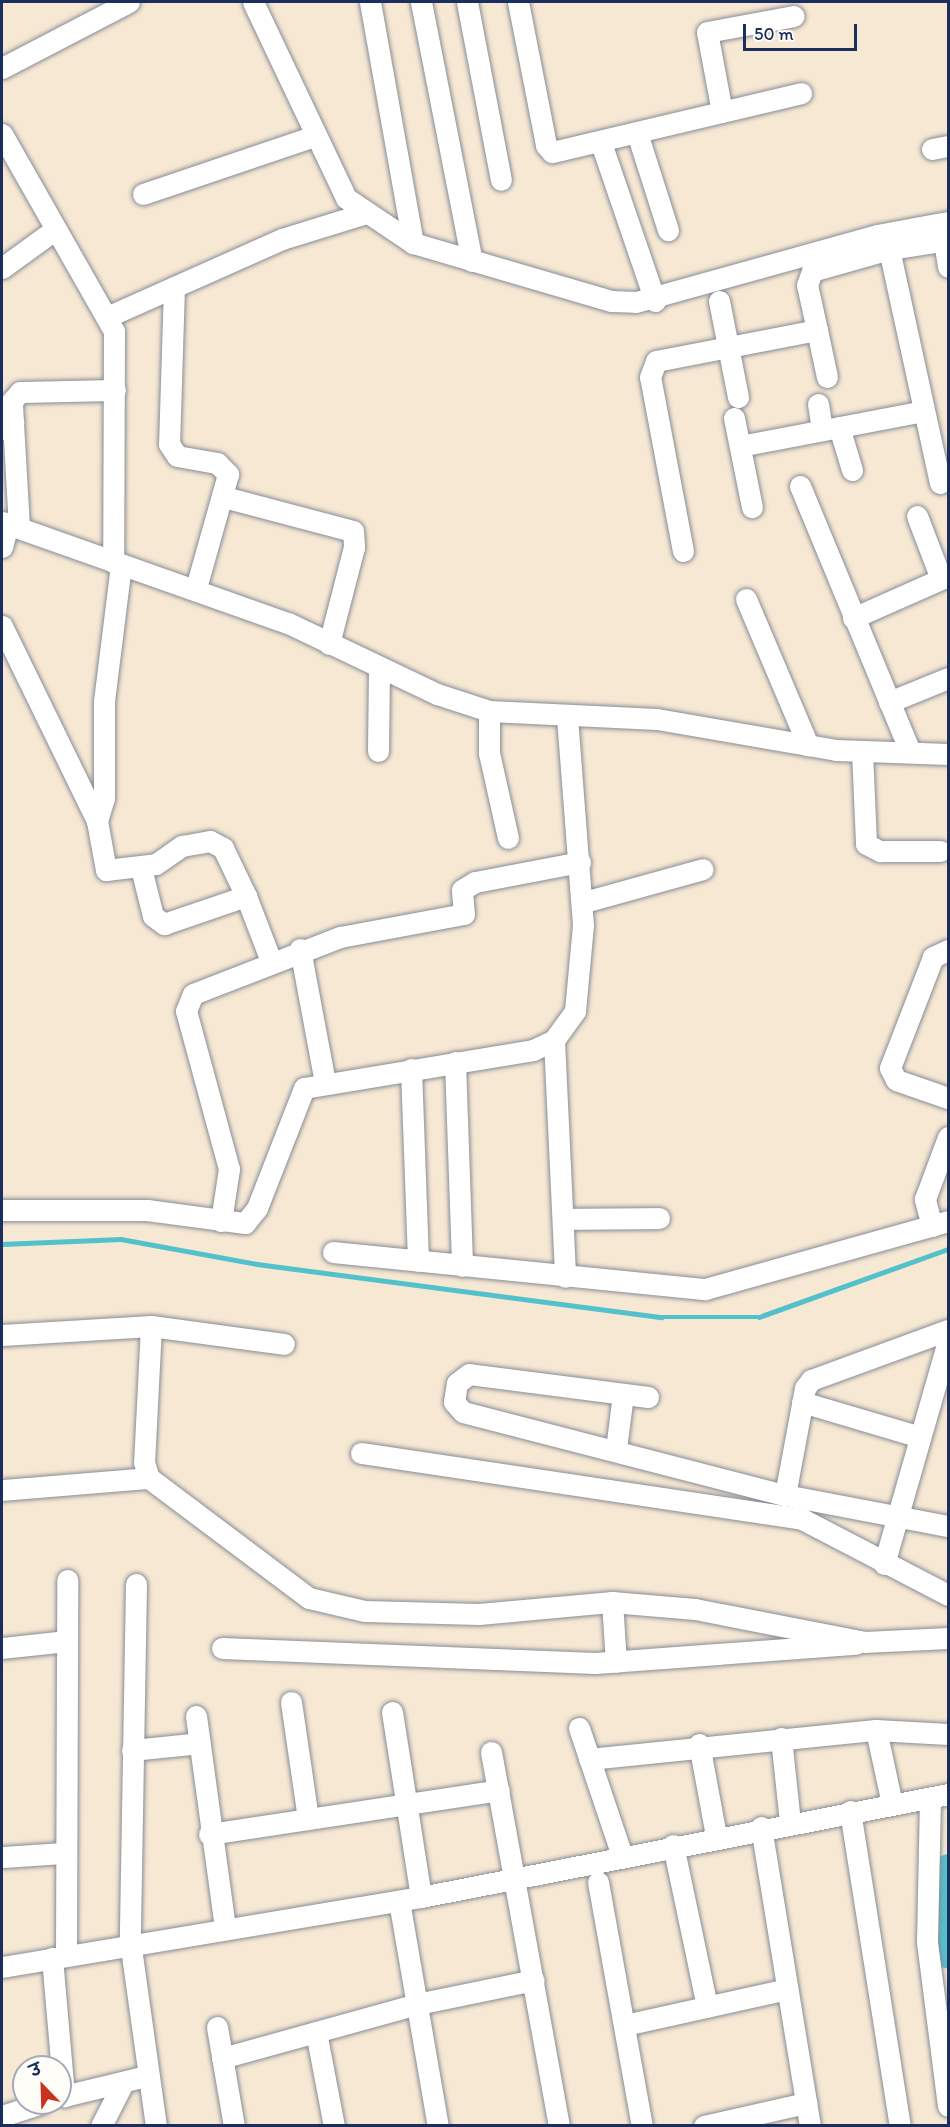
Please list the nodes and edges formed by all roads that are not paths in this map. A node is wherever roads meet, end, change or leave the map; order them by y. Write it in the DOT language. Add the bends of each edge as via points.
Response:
graph roads {
  1 [pos="253,2"];
  2 [pos="370,2"];
  3 [pos="421,2"];
  4 [pos="467,2"];
  5 [pos="518,2"];
  6 [pos="116,4"];
  7 [pos="794,16"];
  8 [pos="2,68"];
  9 [pos="801,93"];
  10 [pos="722,112"];
  11 [pos="2,134"];
  12 [pos="637,134"];
  13 [pos="314,136"];
  14 [pos="601,142"];
  15 [pos="7,156"];
  16 [pos="501,180"];
  17 [pos="143,194"];
  18 [pos="363,214"];
  19 [pos="668,230"];
  20 [pos="53,231"];
  21 [pos="947,234"];
  22 [pos="413,243"];
  23 [pos="889,249"];
  24 [pos="472,261"];
  25 [pos="948,267"];
  26 [pos="2,268"];
  27 [pos="174,287"];
  28 [pos="655,301"];
  29 [pos="719,301"];
  30 [pos="109,316"];
  31 [pos="817,330"];
  32 [pos="728,345"];
  33 [pos="826,377"];
  34 [pos="115,390"];
  35 [pos="738,397"];
  36 [pos="818,404"];
  37 [pos="924,411"];
  38 [pos="734,418"];
  39 [pos="8,426"];
  40 [pos="831,429"];
  41 [pos="740,446"];
  42 [pos="852,470"];
  43 [pos="940,483"];
  44 [pos="800,486"];
  45 [pos="224,497"];
  46 [pos="752,507"];
  47 [pos="916,516"];
  48 [pos="9,524"];
  49 [pos="2,547"];
  50 [pos="683,551"];
  51 [pos="117,564"];
  52 [pos="945,577"];
  53 [pos="196,588"];
  54 [pos="746,599"];
  55 [pos="853,618"];
  56 [pos="2,626"];
  57 [pos="329,644"];
  58 [pos="379,667"];
  59 [pos="948,678"];
  60 [pos="889,702"];
  61 [pos="489,711"];
  62 [pos="567,716"];
  63 [pos="808,745"];
  64 [pos="378,751"];
  65 [pos="862,751"];
  66 [pos="910,752"];
  67 [pos="948,754"];
  68 [pos="97,821"];
  69 [pos="508,837"];
  70 [pos="940,851"];
  71 [pos="580,862"];
  72 [pos="141,868"];
  73 [pos="703,869"];
  74 [pos="246,896"];
  75 [pos="584,902"];
  76 [pos="300,950"];
  77 [pos="948,950"];
  78 [pos="271,961"];
  79 [pos="554,1040"];
  80 [pos="455,1062"];
  81 [pos="411,1069"];
  82 [pos="325,1083"];
  83 [pos="948,1098"];
  84 [pos="948,1137"];
  85 [pos="2,1210"];
  86 [pos="659,1218"];
  87 [pos="564,1219"];
  88 [pos="221,1221"];
  89 [pos="940,1224"];
  90 [pos="333,1252"];
  91 [pos="417,1261"];
  92 [pos="462,1266"];
  93 [pos="565,1277"];
  94 [pos="151,1326"];
  95 [pos="948,1330"];
  96 [pos="2,1335"];
  97 [pos="948,1341"];
  98 [pos="284,1344"];
  99 [pos="623,1394"];
  100 [pos="648,1396"];
  101 [pos="802,1402"];
  102 [pos="920,1437"];
  103 [pos="616,1449"];
  104 [pos="361,1453"];
  105 [pos="149,1478"];
  106 [pos="2,1490"];
  107 [pos="786,1495"];
  108 [pos="896,1520"];
  109 [pos="948,1526"];
  110 [pos="884,1563"];
  111 [pos="67,1580"];
  112 [pos="136,1584"];
  113 [pos="948,1595"];
  114 [pos="612,1602"];
  115 [pos="948,1638"];
  116 [pos="66,1641"];
  117 [pos="864,1642"];
  118 [pos="2,1648"];
  119 [pos="222,1648"];
  120 [pos="616,1662"];
  121 [pos="291,1702"];
  122 [pos="392,1712"];
  123 [pos="196,1716"];
  124 [pos="579,1728"];
  125 [pos="876,1731"];
  126 [pos="948,1734"];
  127 [pos="781,1738"];
  128 [pos="200,1743"];
  129 [pos="699,1744"];
  130 [pos="132,1750"];
  131 [pos="491,1752"];
  132 [pos="589,1759"];
  133 [pos="499,1790"];
  134 [pos="939,1796"];
  135 [pos="404,1803"];
  136 [pos="891,1804"];
  137 [pos="850,1811"];
  138 [pos="308,1819"];
  139 [pos="790,1822"];
  140 [pos="761,1827"];
  141 [pos="209,1834"];
  142 [pos="716,1836"];
  143 [pos="673,1845"];
  144 [pos="64,1853"];
  145 [pos="622,1856"];
  146 [pos="2,1857"];
  147 [pos="516,1876"];
  148 [pos="598,1882"];
  149 [pos="421,1897"];
  150 [pos="399,1901"];
  151 [pos="225,1928"];
  152 [pos="130,1941"];
  153 [pos="59,1956"];
  154 [pos="2,1966"];
  155 [pos="534,1980"];
  156 [pos="787,1989"];
  157 [pos="417,2004"];
  158 [pos="707,2006"];
  159 [pos="625,2025"];
  160 [pos="217,2027"];
  161 [pos="316,2032"];
  162 [pos="61,2055"];
  163 [pos="222,2058"];
  164 [pos="146,2076"];
  165 [pos="123,2083"];
  166 [pos="72,2094"];
  167 [pos="806,2103"];
  168 [pos="948,2106"];
  169 [pos="728,2122"];
  170 [pos="101,2126"];
  171 [pos="156,2126"];
  172 [pos="234,2126"];
  173 [pos="334,2126"];
  174 [pos="438,2126"];
  175 [pos="559,2126"];
  176 [pos="642,2126"];
  177 [pos="704,2126"];
  178 [pos="810,2126"];
  179 [pos="900,2126"];
  1 -- 13 [label="street"];
  2 -- 22 [label="street"];
  3 -- 24 [label="street"];
  4 -- 16 [label="street"];
  5 -- 14 [label="street" via="546,145 562,152"];
  6 -- 8 [label="street"];
  7 -- 10 [label="street" via="707,32"];
  9 -- 10 [label="street"];
  10 -- 12 [label="street"];
  11 -- 15 [label="street"];
  12 -- 14 [label="street"];
  12 -- 19 [label="street"];
  13 -- 17 [label="street"];
  13 -- 18 [label="street" via="340,188"];
  14 -- 28 [label="street"];
  15 -- 20 [label="street"];
  18 -- 22 [label="street"];
  18 -- 27 [label="street" via="282,239"];
  20 -- 26 [label="street"];
  20 -- 30 [label="street"];
  21 -- 23 [label="street"];
  21 -- 25 [label="street"];
  21 -- 28 [label="street" via="855,241"];
  22 -- 24 [label="street"];
  23 -- 31 [label="street" via="812,271 807,285"];
  23 -- 37 [label="street"];
  24 -- 28 [label="street" via="611,301"];
  27 -- 30 [label="street"];
  27 -- 45 [label="street" via="169,444 177,456 224,468 229,483"];
  29 -- 32 [label="street"];
  30 -- 34 [label="street" via="117,348"];
  31 -- 32 [label="street"];
  31 -- 33 [label="street"];
  32 -- 35 [label="street"];
  32 -- 50 [label="street" via="666,356 651,369"];
  34 -- 39 [label="street" via="20,392 12,401"];
  34 -- 51 [label="street"];
  36 -- 40 [label="street"];
  37 -- 40 [label="street"];
  37 -- 43 [label="street"];
  38 -- 41 [label="street"];
  39 -- 48 [label="street"];
  40 -- 41 [label="street"];
  40 -- 42 [label="street"];
  41 -- 46 [label="street"];
  44 -- 55 [label="street"];
  45 -- 53 [label="street"];
  45 -- 57 [label="street" via="353,531 354,547"];
  47 -- 52 [label="street"];
  48 -- 49 [label="street"];
  48 -- 51 [label="street"];
  51 -- 53 [label="street"];
  51 -- 68 [label="street" via="104,701 104,798"];
  52 -- 55 [label="street"];
  53 -- 57 [label="street"];
  54 -- 63 [label="street"];
  55 -- 60 [label="street"];
  56 -- 68 [label="street"];
  57 -- 58 [label="street"];
  58 -- 61 [label="street"];
  58 -- 64 [label="street"];
  59 -- 60 [label="street"];
  60 -- 66 [label="street"];
  61 -- 62 [label="street"];
  61 -- 69 [label="street" via="489,753"];
  62 -- 63 [label="street" via="657,719"];
  62 -- 71 [label="street"];
  63 -- 65 [label="street"];
  65 -- 66 [label="street"];
  65 -- 70 [label="street" via="866,844 880,851"];
  66 -- 67 [label="street"];
  68 -- 72 [label="street" via="106,870"];
  71 -- 75 [label="street"];
  71 -- 76 [label="street" via="475,882 462,890 466,910 458,916"];
  72 -- 74 [label="street" via="188,844 218,843"];
  72 -- 74 [label="street" via="153,916 164,924"];
  73 -- 75 [label="street"];
  74 -- 78 [label="street"];
  75 -- 79 [label="street" via="575,1011"];
  76 -- 78 [label="street"];
  76 -- 82 [label="street"];
  77 -- 83 [label="street" via="933,957 890,1068 896,1080"];
  78 -- 88 [label="street" via="188,999 186,1011 229,1169"];
  79 -- 80 [label="street" via="533,1050"];
  79 -- 87 [label="street"];
  80 -- 81 [label="street"];
  80 -- 92 [label="street"];
  81 -- 82 [label="street"];
  81 -- 91 [label="street"];
  82 -- 88 [label="street" via="304,1088 297,1100 253,1217 246,1223"];
  84 -- 89 [label="street" via="926,1199"];
  85 -- 88 [label="street" via="147,1210"];
  86 -- 87 [label="street"];
  87 -- 93 [label="street"];
  89 -- 93 [label="street" via="705,1290"];
  90 -- 91 [label="street"];
  91 -- 92 [label="street"];
  92 -- 93 [label="street"];
  94 -- 96 [label="street"];
  94 -- 98 [label="street"];
  94 -- 105 [label="street" via="144,1462"];
  95 -- 101 [label="street" via="821,1375 805,1388"];
  97 -- 102 [label="street"];
  99 -- 100 [label="street"];
  99 -- 103 [label="street"];
  99 -- 103 [label="street" via="469,1374 457,1383 454,1402 463,1412"];
  101 -- 102 [label="street"];
  101 -- 107 [label="street"];
  102 -- 108 [label="street"];
  103 -- 107 [label="street"];
  104 -- 110 [label="street" via="802,1519 838,1533"];
  105 -- 106 [label="street"];
  105 -- 114 [label="street" via="299,1593 321,1602 365,1611 479,1614"];
  107 -- 108 [label="street"];
  108 -- 109 [label="street"];
  108 -- 110 [label="street"];
  110 -- 113 [label="street"];
  111 -- 116 [label="street"];
  112 -- 130 [label="street"];
  114 -- 117 [label="street" via="695,1609"];
  114 -- 120 [label="street"];
  115 -- 117 [label="street"];
  116 -- 118 [label="street"];
  116 -- 144 [label="street"];
  117 -- 120 [label="street" via="834,1649"];
  119 -- 120 [label="street"];
  121 -- 138 [label="street"];
  122 -- 135 [label="street"];
  123 -- 128 [label="street"];
  124 -- 132 [label="street"];
  125 -- 126 [label="street"];
  125 -- 127 [label="street"];
  125 -- 136 [label="street"];
  127 -- 129 [label="street"];
  127 -- 139 [label="street"];
  128 -- 130 [label="street"];
  128 -- 141 [label="street"];
  129 -- 132 [label="street"];
  129 -- 142 [label="street"];
  130 -- 152 [label="street"];
  131 -- 133 [label="street"];
  132 -- 145 [label="street"];
  133 -- 135 [label="street"];
  133 -- 147 [label="street"];
  134 -- 136 [label="street"];
  134 -- 168 [label="street" via="927,1942"];
  135 -- 138 [label="street"];
  135 -- 149 [label="street"];
  136 -- 137 [label="street"];
  137 -- 139 [label="street"];
  137 -- 179 [label="street"];
  138 -- 141 [label="street"];
  139 -- 140 [label="street"];
  140 -- 142 [label="street"];
  140 -- 156 [label="street"];
  141 -- 151 [label="street"];
  142 -- 143 [label="street"];
  143 -- 145 [label="street"];
  143 -- 158 [label="street"];
  144 -- 146 [label="street"];
  144 -- 153 [label="street"];
  145 -- 147 [label="street"];
  147 -- 149 [label="street"];
  147 -- 155 [label="street"];
  148 -- 159 [label="street"];
  149 -- 150 [label="street"];
  150 -- 151 [label="street"];
  150 -- 157 [label="street"];
  151 -- 152 [label="street"];
  152 -- 153 [label="street"];
  152 -- 164 [label="street"];
  153 -- 154 [label="street"];
  153 -- 162 [label="street"];
  155 -- 157 [label="street"];
  155 -- 175 [label="street"];
  156 -- 158 [label="street"];
  156 -- 167 [label="street"];
  157 -- 161 [label="street"];
  157 -- 174 [label="street"];
  158 -- 159 [label="street"];
  159 -- 176 [label="street"];
  160 -- 163 [label="street"];
  161 -- 163 [label="street"];
  161 -- 173 [label="street"];
  163 -- 172 [label="street"];
  164 -- 165 [label="street"];
  164 -- 171 [label="street"];
  165 -- 166 [label="street"];
  165 -- 170 [label="street"];
  167 -- 169 [label="street"];
  167 -- 178 [label="street"];
  169 -- 177 [label="street"];
}
